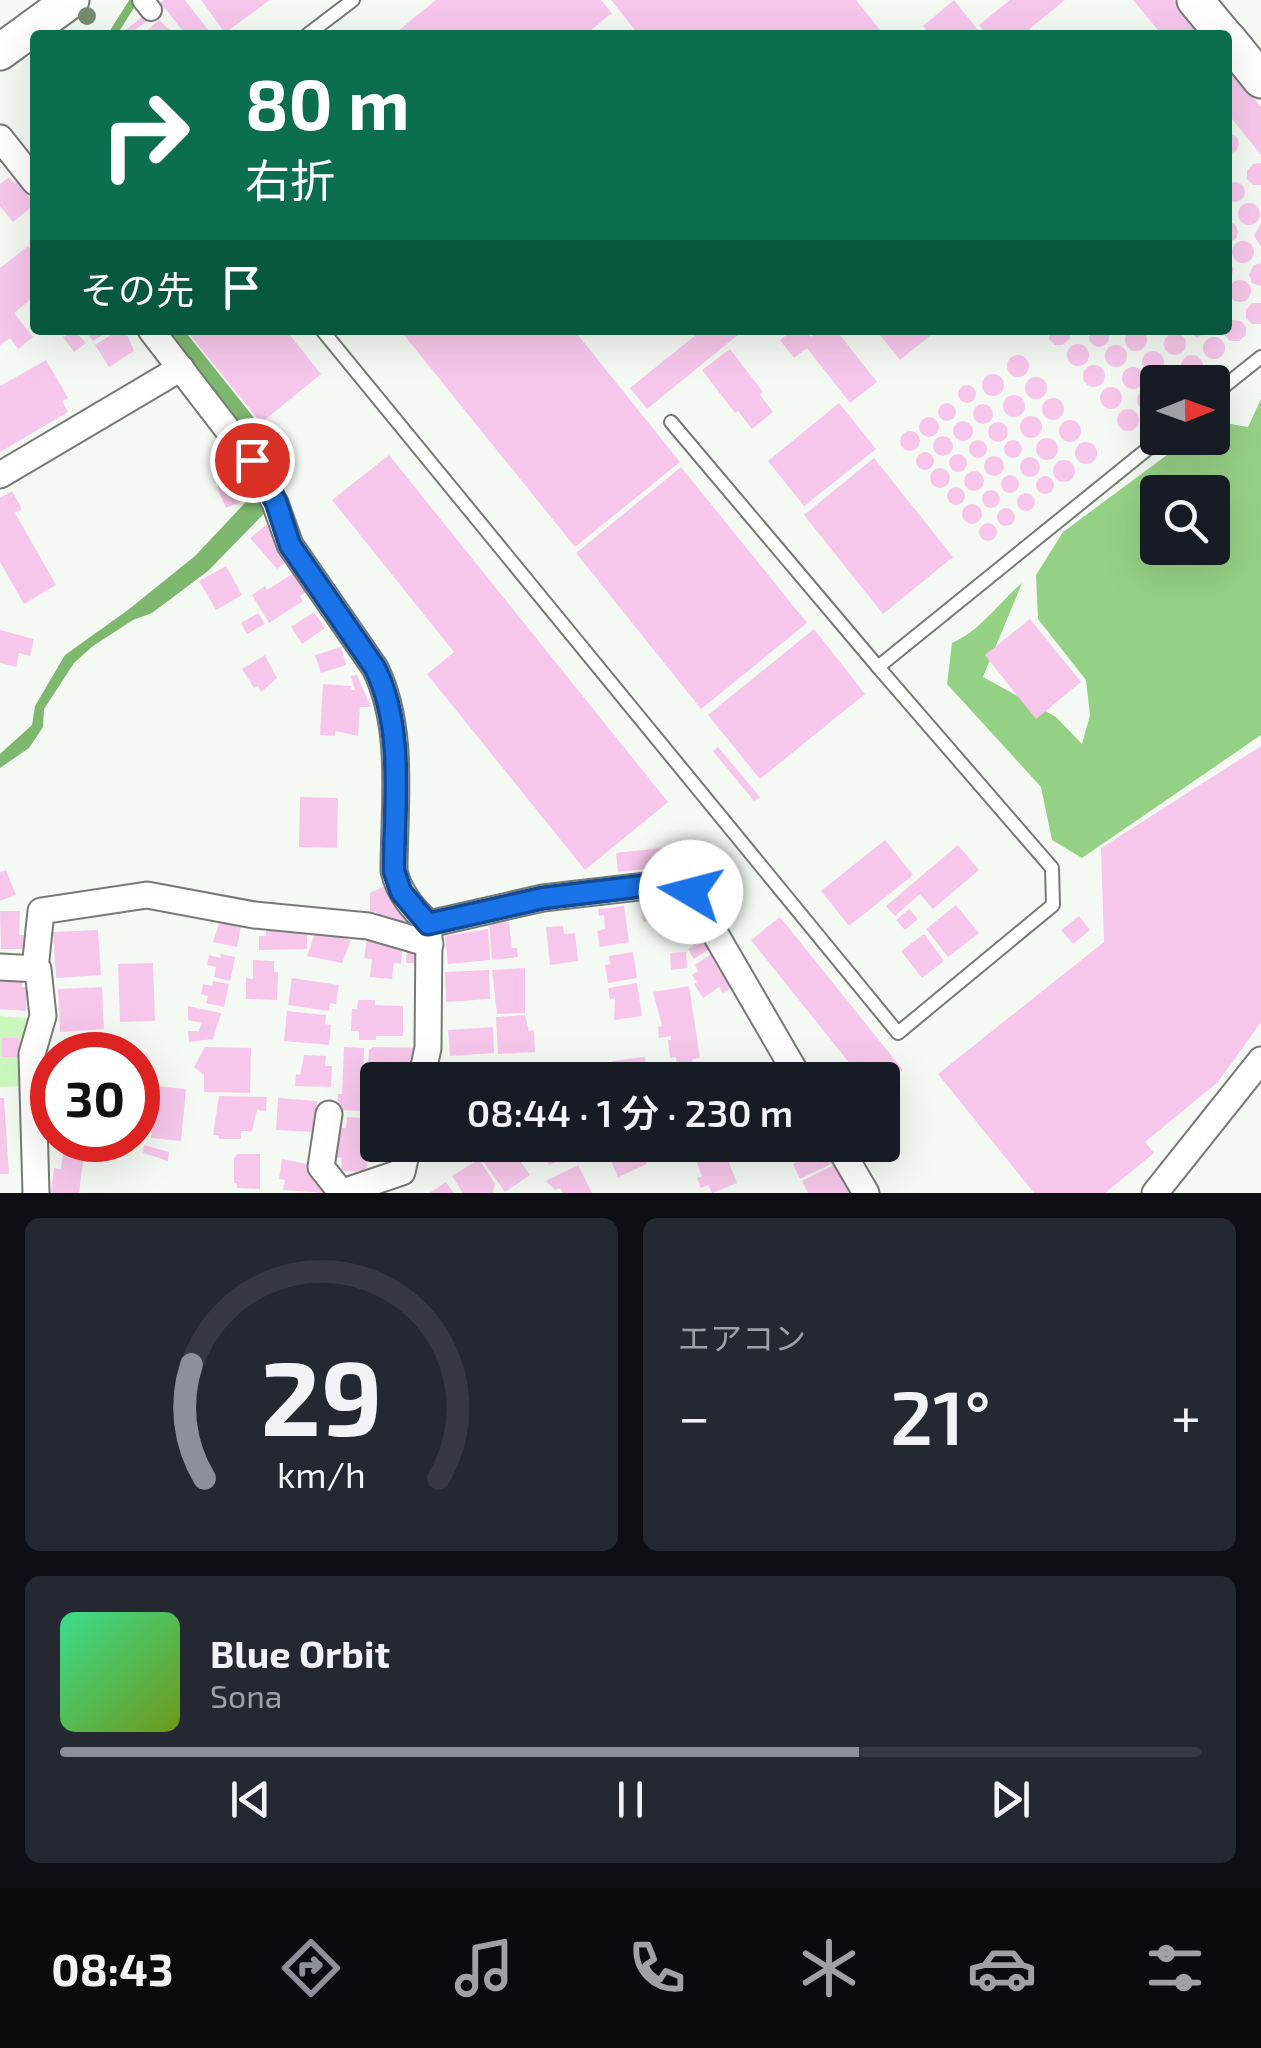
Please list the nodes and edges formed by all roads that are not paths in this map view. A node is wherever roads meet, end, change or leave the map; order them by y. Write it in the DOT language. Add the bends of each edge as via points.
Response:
graph roads {
  1 [pos="71,0"];
  2 [pos="352,0"];
  3 [pos="1195,0"];
  4 [pos="30,30"];
  5 [pos="30,30"];
  6 [pos="313,30"];
  7 [pos="1220,30"];
  8 [pos="1232,44"];
  9 [pos="0,52"];
  10 [pos="1261,80"];
  11 [pos="0,138"];
  12 [pos="30,176"];
  13 [pos="155,335"];
  14 [pos="326,335"];
  15 [pos="1261,357"];
  16 [pos="181,368"];
  17 [pos="1230,382"];
  18 [pos="671,422"];
  19 [pos="1141,455"];
  20 [pos="0,475"];
  21 [pos="878,667"];
  22 [pos="429,934"];
  23 [pos="0,967"];
  24 [pos="35,968"];
  25 [pos="1261,1060"];
  26 [pos="425,1062"];
  27 [pos="790,1062"];
  28 [pos="329,1114"];
  29 [pos="404,1162"];
  30 [pos="848,1162"];
  31 [pos="1181,1162"];
  32 [pos="341,1192"];
  33 [pos="36,1193"];
  34 [pos="866,1193"];
  35 [pos="1155,1193"];
  36 [pos="1188,1193"];
  1 -- 5 [label="main road"];
  2 -- 6 [label="lane"];
  3 -- 7 [label="main road"];
  4 -- 9 [label="main road"];
  8 -- 10 [label="main road"];
  11 -- 12 [label="street"];
  13 -- 16 [label="street"];
  14 -- 21 [label="lane" via="898,1032 1053,905 1052,868"];
  15 -- 17 [label="lane"];
  16 -- 20 [label="street"];
  16 -- 22 [label="street" via="252,460 290,545 384,686 393,732 394,871"];
  18 -- 21 [label="lane"];
  19 -- 21 [label="lane"];
  22 -- 24 [label="street" via="254,915 147,894 41,911"];
  22 -- 26 [label="street"];
  22 -- 27 [label="street" via="543,898 681,882"];
  23 -- 24 [label="street"];
  24 -- 33 [label="street" via="43,1016 32,1054"];
  25 -- 31 [label="street"];
  28 -- 32 [label="street" via="321,1167"];
  29 -- 32 [label="street" via="402,1172"];
  30 -- 34 [label="street"];
  31 -- 35 [label="street"];
  31 -- 36 [label="street"];
}
